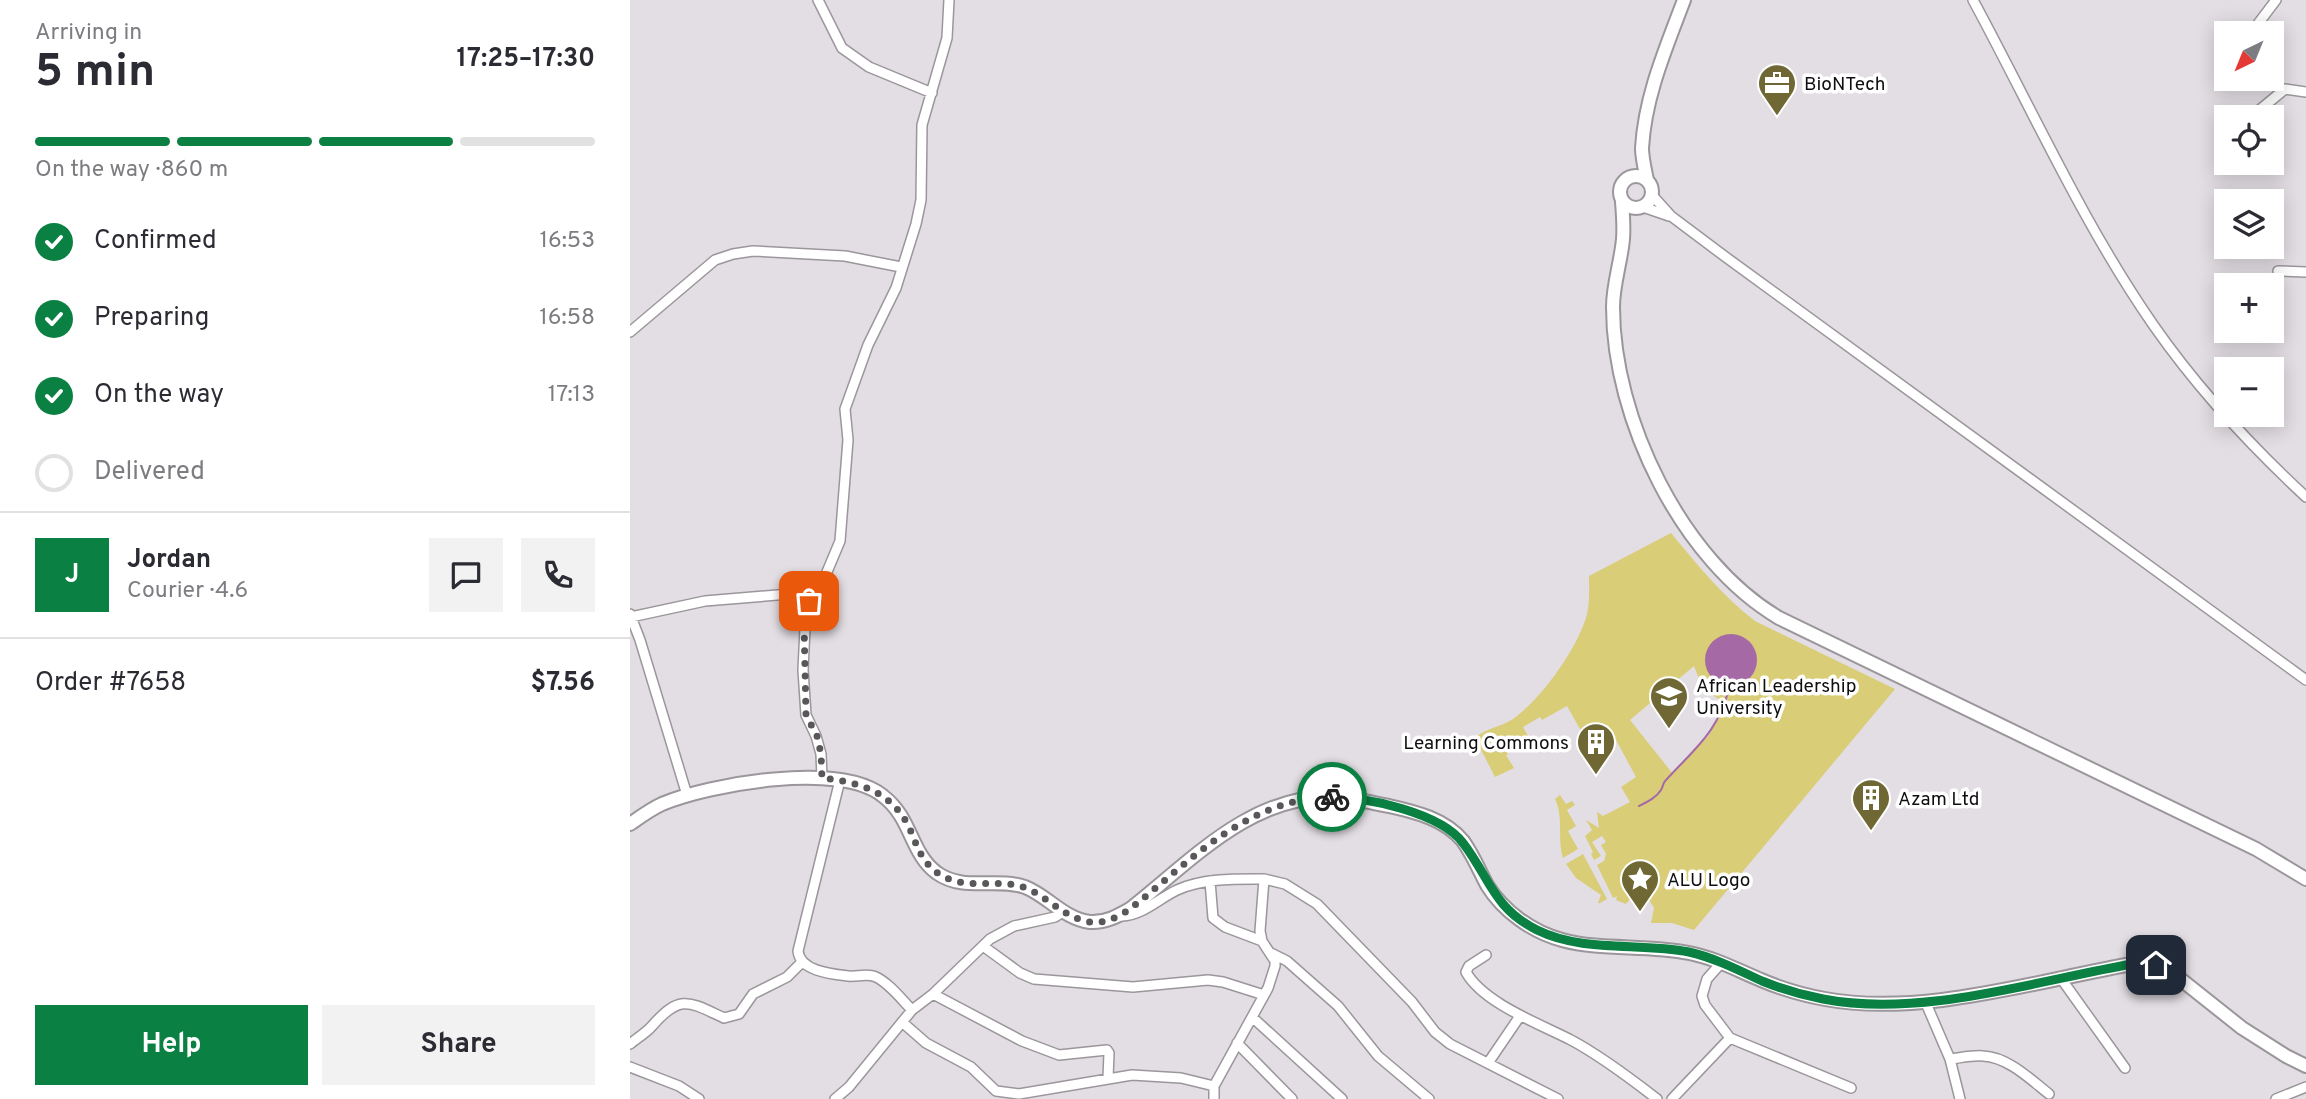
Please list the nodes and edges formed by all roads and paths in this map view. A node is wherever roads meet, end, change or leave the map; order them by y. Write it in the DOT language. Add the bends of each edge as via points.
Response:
graph roads {
  1 [pos="818,0"];
  2 [pos="949,0"];
  3 [pos="1684,0"];
  4 [pos="1973,0"];
  5 [pos="2276,0"];
  6 [pos="2260,21"];
  7 [pos="2306,92"];
  8 [pos="932,93"];
  9 [pos="2266,105"];
  10 [pos="1642,150"];
  11 [pos="1628,177"];
  12 [pos="1647,180"];
  13 [pos="1652,195"];
  14 [pos="1622,202"];
  15 [pos="1642,208"];
  16 [pos="1671,216"];
  17 [pos="1623,240"];
  18 [pos="901,267"];
  19 [pos="2278,271"];
  20 [pos="2306,272"];
  21 [pos="630,332"];
  22 [pos="2306,497"];
  23 [pos="814,592"];
  24 [pos="631,615"];
  25 [pos="2306,680"];
  26 [pos="822,778"];
  27 [pos="840,780"];
  28 [pos="687,795"];
  29 [pos="630,824"];
  30 [pos="2306,879"];
  31 [pos="1265,880"];
  32 [pos="1210,881"];
  33 [pos="1063,912"];
  34 [pos="1119,916"];
  35 [pos="1262,941"];
  36 [pos="983,946"];
  37 [pos="1270,952"];
  38 [pos="1486,956"];
  39 [pos="1722,961"];
  40 [pos="804,964"];
  41 [pos="2060,977"];
  42 [pos="933,994"];
  43 [pos="1264,995"];
  44 [pos="1925,1001"];
  45 [pos="912,1010"];
  46 [pos="1520,1016"];
  47 [pos="1252,1017"];
  48 [pos="902,1022"];
  49 [pos="1730,1038"];
  50 [pos="1237,1043"];
  51 [pos="630,1044"];
  52 [pos="1950,1059"];
  53 [pos="1488,1063"];
  54 [pos="2306,1066"];
  55 [pos="630,1067"];
  56 [pos="2125,1068"];
  57 [pos="1108,1078"];
  58 [pos="1213,1086"];
  59 [pos="2306,1087"];
  60 [pos="1852,1088"];
  61 [pos="996,1095"];
  62 [pos="2045,1097"];
  63 [pos="699,1099"];
  64 [pos="835,1099"];
  65 [pos="1214,1099"];
  66 [pos="1292,1099"];
  67 [pos="1342,1099"];
  68 [pos="1429,1099"];
  69 [pos="1558,1099"];
  70 [pos="1657,1099"];
  71 [pos="1672,1099"];
  72 [pos="1960,1099"];
  73 [pos="2276,1099"];
  1 -- 8 [label="street" via="842,48 869,67"];
  2 -- 8 [label="street" via="947,38"];
  3 -- 10 [label="main road" via="1653,83"];
  4 -- 22 [label="street" via="2093,226 2153,325 2226,418"];
  5 -- 6 [label="street"];
  7 -- 9 [label="street" via="2285,89"];
  8 -- 18 [label="street" via="922,125 921,200"];
  10 -- 11 [label="main road"];
  10 -- 12 [label="main road"];
  11 -- 12 [label="main road"];
  11 -- 14 [label="main road" via="1620,186"];
  12 -- 13 [label="main road"];
  13 -- 15 [label="main road"];
  13 -- 16 [label="street"];
  14 -- 15 [label="main road"];
  14 -- 17 [label="main road"];
  15 -- 16 [label="street"];
  15 -- 17 [label="main road"];
  16 -- 25 [label="street"];
  17 -- 30 [label="main road" via="1613,308 1619,366 1631,415 1657,478 1705,554 1724,575 1779,618 2256,849"];
  18 -- 21 [label="street" via="845,256 733,254 715,260"];
  18 -- 23 [label="street" via="845,410 848,440 840,541"];
  19 -- 20 [label="street"];
  23 -- 24 [label="street" via="705,601"];
  23 -- 26 [label="street" via="806,607 803,670 806,715 817,736"];
  24 -- 28 [label="street"];
  26 -- 27 [label="main road"];
  26 -- 28 [label="main road" via="794,777"];
  27 -- 33 [label="main road" via="874,790 890,801 908,825 921,857 946,878 1026,888"];
  27 -- 40 [label="street" via="798,951"];
  28 -- 29 [label="main road" via="659,805"];
  31 -- 32 [label="street"];
  31 -- 35 [label="street"];
  31 -- 53 [label="street" via="1285,884 1317,904 1435,1032"];
  32 -- 34 [label="street" via="1175,891 1142,911"];
  32 -- 35 [label="street" via="1213,918"];
  33 -- 34 [label="main road" via="1093,922"];
  33 -- 36 [label="street" via="1014,926"];
  34 -- 39 [label="main road" via="1192,855 1252,817 1293,801 1336,797 1399,808 1443,824 1462,841 1502,903 1538,931 1562,940 1687,952"];
  35 -- 37 [label="street"];
  36 -- 42 [label="street"];
  36 -- 43 [label="street" via="1034,979 1120,987 1208,980"];
  37 -- 43 [label="street" via="1275,966"];
  37 -- 68 [label="street" via="1287,961 1338,1006 1378,1056"];
  38 -- 46 [label="street" via="1469,966 1468,976"];
  39 -- 44 [label="main road" via="1790,992 1823,999 1864,1005"];
  39 -- 49 [label="street" via="1707,979 1702,996"];
  40 -- 45 [label="street" via="850,976 872,975"];
  40 -- 51 [label="street" via="753,994 739,1014 724,1018 699,1006 678,1003"];
  41 -- 44 [label="main road"];
  41 -- 54 [label="main road" via="2132,964 2156,965 2169,970 2260,1040"];
  41 -- 56 [label="street"];
  42 -- 45 [label="street"];
  42 -- 57 [label="street" via="1022,1041 1059,1055 1107,1050"];
  43 -- 47 [label="street"];
  44 -- 52 [label="street"];
  45 -- 48 [label="street"];
  46 -- 53 [label="street"];
  46 -- 70 [label="street" via="1571,1040"];
  47 -- 50 [label="street"];
  47 -- 67 [label="street"];
  48 -- 61 [label="street" via="926,1043 971,1067"];
  48 -- 64 [label="street"];
  49 -- 60 [label="street"];
  49 -- 71 [label="street"];
  50 -- 58 [label="street"];
  50 -- 66 [label="street"];
  52 -- 62 [label="street" via="1985,1055 2020,1071"];
  52 -- 72 [label="street"];
  53 -- 69 [label="street"];
  55 -- 63 [label="street"];
  57 -- 58 [label="street" via="1160,1076"];
  57 -- 61 [label="street"];
  58 -- 65 [label="street"];
  59 -- 73 [label="street"];
}
